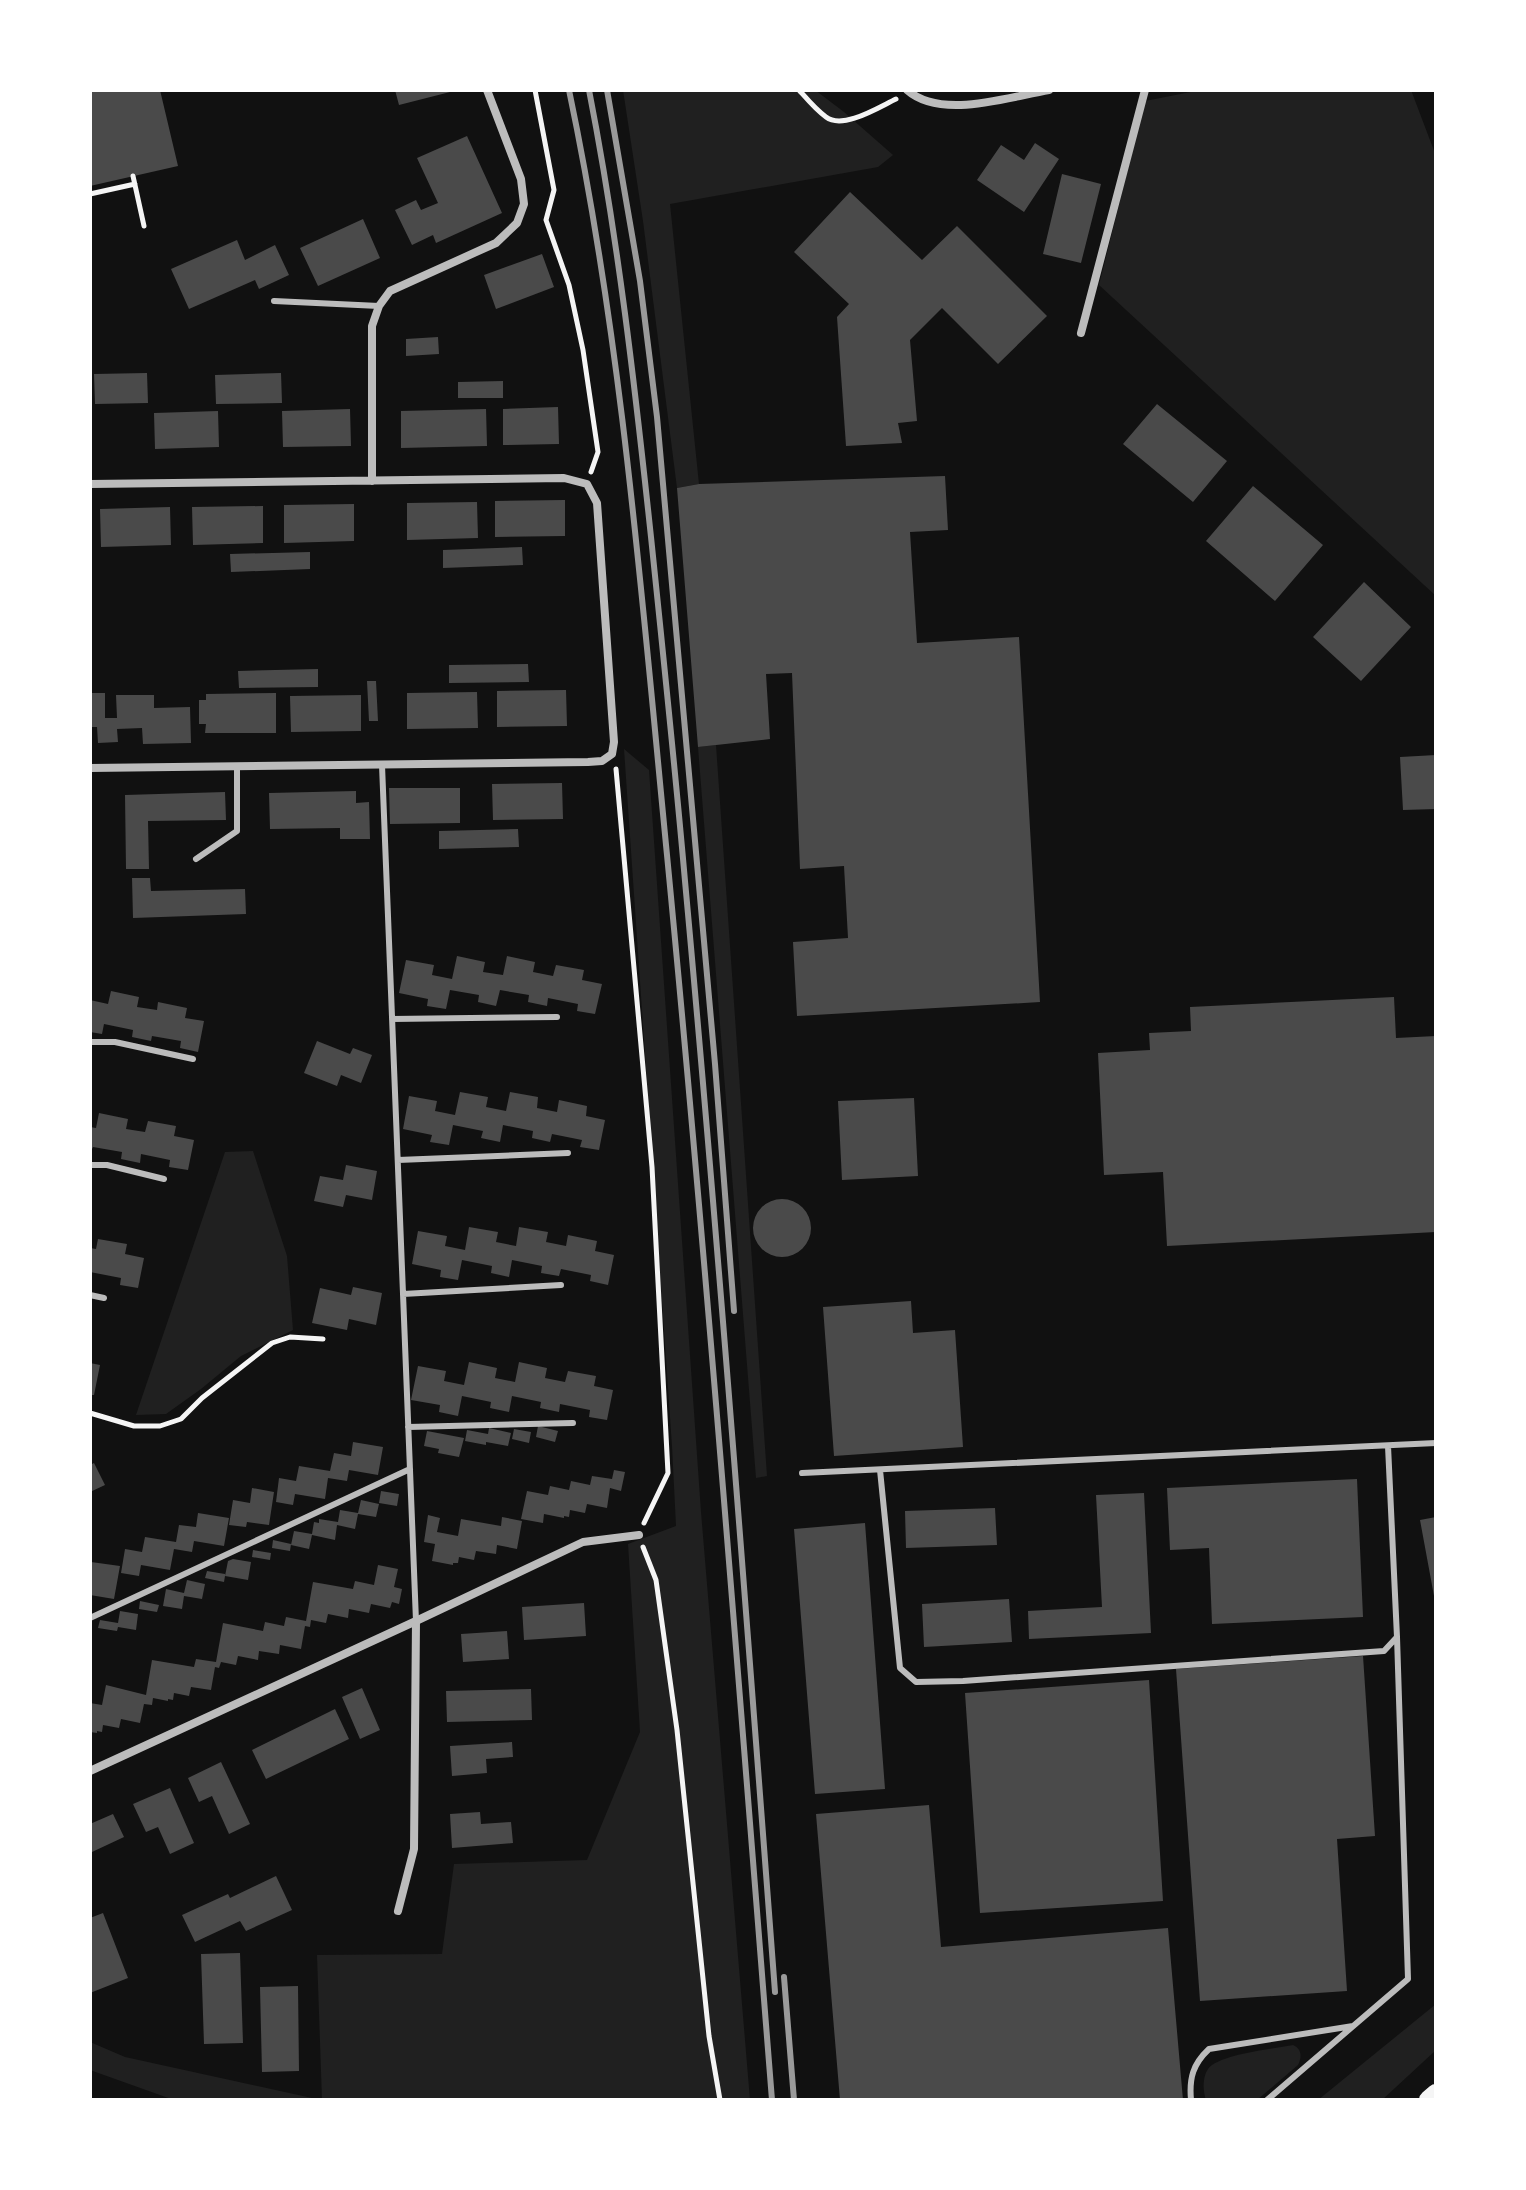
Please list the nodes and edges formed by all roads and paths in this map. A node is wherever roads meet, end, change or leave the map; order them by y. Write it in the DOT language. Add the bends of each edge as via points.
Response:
graph roads {
  1 [pos="487,90"];
  2 [pos="535,90"];
  3 [pos="799,90"];
  4 [pos="1049,90"];
  5 [pos="1145,90"];
  6 [pos="908,91"];
  7 [pos="133,176"];
  8 [pos="135,184"];
  9 [pos="90,194"];
  10 [pos="144,226"];
  11 [pos="274,301"];
  12 [pos="379,306"];
  13 [pos="1081,333"];
  14 [pos="372,481"];
  15 [pos="90,484"];
  16 [pos="587,484"];
  17 [pos="612,754"];
  18 [pos="382,765"];
  19 [pos="237,766"];
  20 [pos="90,768"];
  21 [pos="196,859"];
  22 [pos="557,1017"];
  23 [pos="392,1019"];
  24 [pos="90,1042"];
  25 [pos="193,1059"];
  26 [pos="568,1153"];
  27 [pos="398,1160"];
  28 [pos="90,1165"];
  29 [pos="164,1179"];
  30 [pos="561,1285"];
  31 [pos="403,1294"];
  32 [pos="90,1295"];
  33 [pos="104,1298"];
  34 [pos="323,1339"];
  35 [pos="90,1413"];
  36 [pos="573,1423"];
  37 [pos="408,1427"];
  38 [pos="1436,1443"];
  39 [pos="1388,1446"];
  40 [pos="410,1469"];
  41 [pos="880,1470"];
  42 [pos="802,1473"];
  43 [pos="639,1535"];
  44 [pos="90,1618"];
  45 [pos="416,1621"];
  46 [pos="1397,1637"];
  47 [pos="90,1771"];
  48 [pos="398,1911"];
  49 [pos="1353,2026"];
  50 [pos="1436,2094"];
  51 [pos="720,2100"];
  52 [pos="1191,2100"];
  53 [pos="1267,2100"];
  54 [pos="1429,2100"];
  1 -- 12 [label="street" via="521,179 524,204 517,223 496,243 390,291"];
  2 -- 16 [label="path" via="554,190 546,220 569,285 598,452"];
  3 -- 6 [label="path" via="839,123"];
  4 -- 6 [label="street" via="956,106 931,104"];
  5 -- 13 [label="street"];
  7 -- 8 [label="path"];
  8 -- 9 [label="path"];
  8 -- 10 [label="path"];
  11 -- 12 [label="lane"];
  12 -- 14 [label="street" via="372,326"];
  14 -- 15 [label="street"];
  14 -- 16 [label="street" via="564,478"];
  16 -- 17 [label="street" via="597,503"];
  17 -- 18 [label="street" via="588,762"];
  17 -- 43 [label="path" via="652,1167 668,1473"];
  18 -- 19 [label="street"];
  18 -- 23 [label="lane"];
  19 -- 20 [label="street"];
  19 -- 21 [label="lane" via="237,831"];
  22 -- 23 [label="lane"];
  23 -- 27 [label="lane"];
  24 -- 25 [label="lane" via="115,1042"];
  26 -- 27 [label="lane"];
  27 -- 31 [label="lane"];
  28 -- 29 [label="lane"];
  30 -- 31 [label="lane"];
  31 -- 37 [label="lane"];
  32 -- 33 [label="lane"];
  34 -- 35 [label="path" via="290,1337 272,1343 181,1419 160,1426 134,1426"];
  36 -- 37 [label="lane"];
  37 -- 40 [label="lane"];
  38 -- 39 [label="lane"];
  39 -- 41 [label="lane"];
  39 -- 46 [label="lane"];
  40 -- 44 [label="lane"];
  40 -- 45 [label="lane"];
  41 -- 42 [label="lane"];
  41 -- 46 [label="lane" via="900,1668 916,1682 1384,1651"];
  43 -- 45 [label="street" via="583,1542"];
  43 -- 51 [label="path" via="656,1580"];
  45 -- 47 [label="street"];
  45 -- 48 [label="street" via="414,1849"];
  46 -- 49 [label="lane" via="1408,1979"];
  49 -- 52 [label="lane" via="1209,2049 1196,2061"];
  49 -- 53 [label="lane"];
  50 -- 54 [label="main road"];
}
